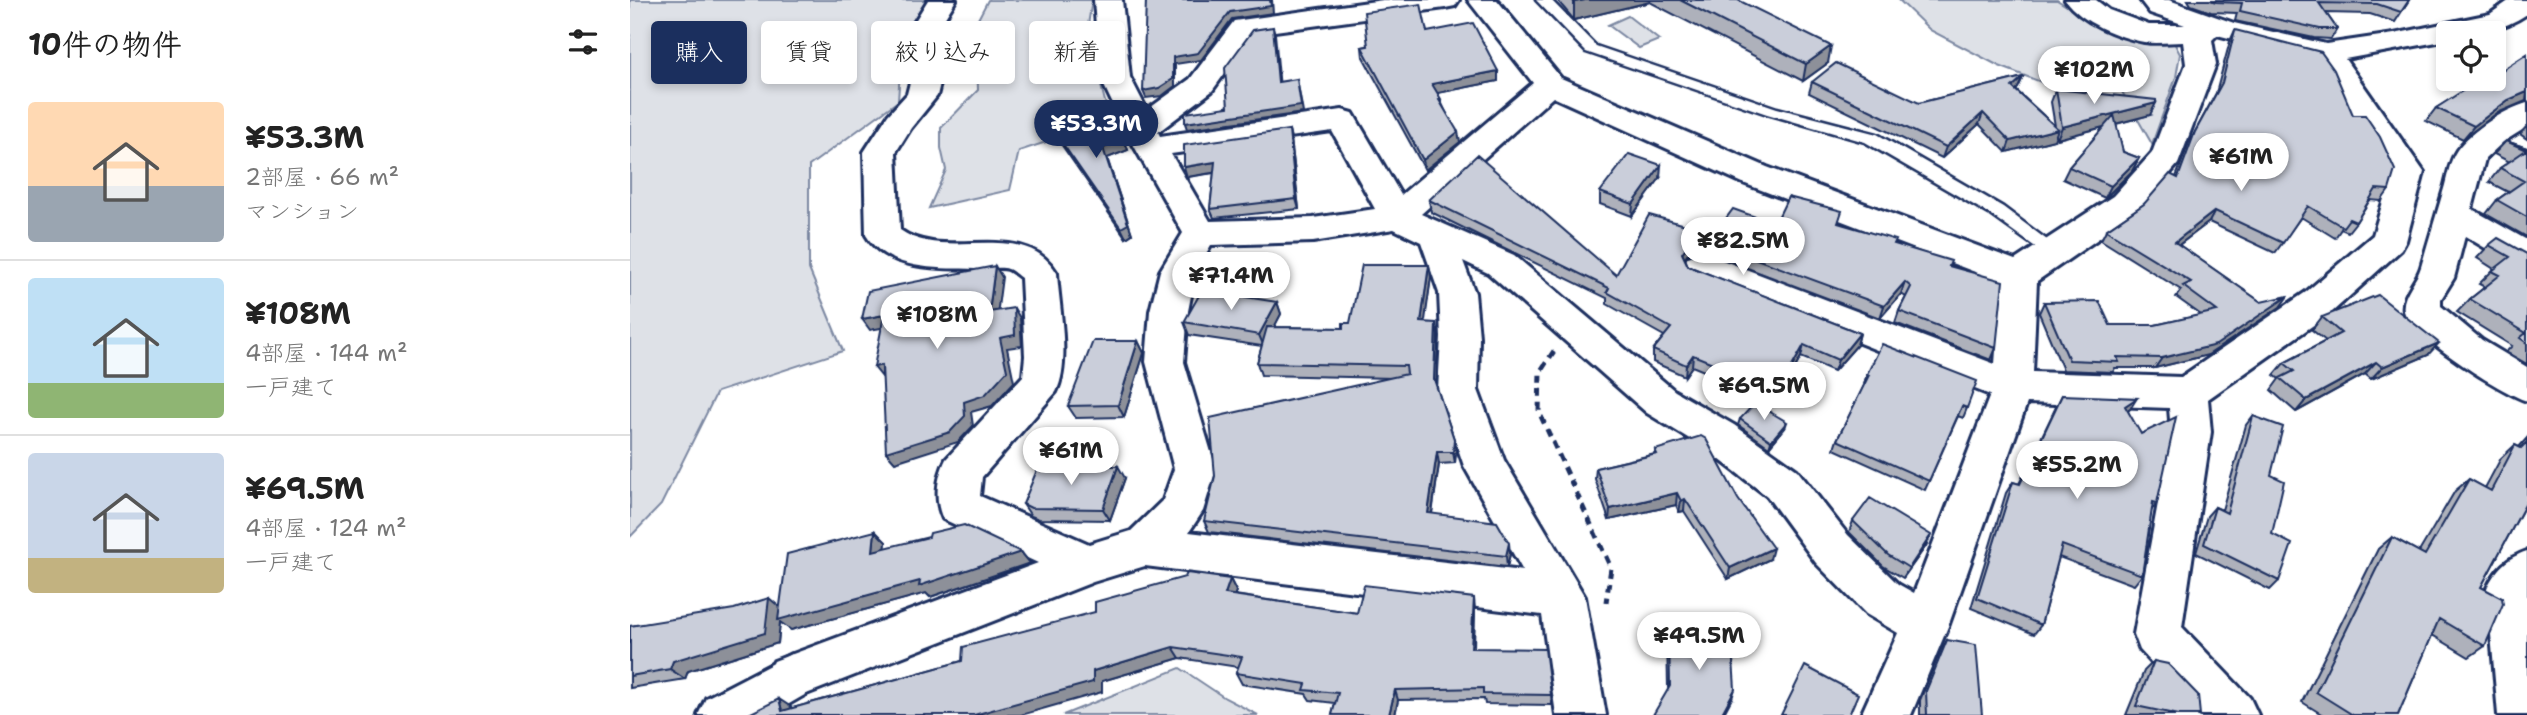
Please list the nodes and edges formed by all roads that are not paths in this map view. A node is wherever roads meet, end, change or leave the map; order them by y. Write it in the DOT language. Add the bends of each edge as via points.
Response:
graph roads {
  1 [pos="942,0"];
  2 [pos="1108,0"];
  3 [pos="1445,0"];
  4 [pos="1482,0"];
  5 [pos="1543,0"];
  6 [pos="2079,0"];
  7 [pos="2154,0"];
  8 [pos="2527,1"];
  9 [pos="2196,31"];
  10 [pos="2326,54"];
  11 [pos="1550,84"];
  12 [pos="2527,113"];
  13 [pos="2492,135"];
  14 [pos="1147,138"];
  15 [pos="2527,154"];
  16 [pos="2453,213"];
  17 [pos="1416,225"];
  18 [pos="1200,233"];
  19 [pos="2054,252"];
  20 [pos="2527,256"];
  21 [pos="1701,266"];
  22 [pos="2019,275"];
  23 [pos="2527,386"];
  24 [pos="2013,387"];
  25 [pos="2188,393"];
  26 [pos="1145,546"];
  27 [pos="1088,564"];
  28 [pos="2527,571"];
  29 [pos="1562,597"];
  30 [pos="1926,624"];
  31 [pos="723,715"];
  32 [pos="1581,715"];
  33 [pos="1886,715"];
  34 [pos="2233,715"];
  35 [pos="2523,715"];
  1 -- 27 [label="street" via="916,42 929,67 922,96 880,152 883,236 904,251 1015,256 1039,273 1042,381 961,471 958,506"];
  2 -- 14 [label="street" via="1115,77"];
  3 -- 14 [label="street" via="1244,27 1201,85"];
  4 -- 11 [label="street"];
  5 -- 19 [label="lane" via="1591,49 1772,111 1871,138 1997,211"];
  6 -- 9 [label="street" via="2099,16 2146,34"];
  7 -- 10 [label="street" via="2160,7 2225,29"];
  8 -- 10 [label="street" via="2499,20"];
  9 -- 10 [label="street"];
  9 -- 19 [label="street" via="2201,65 2167,158 2125,204"];
  10 -- 25 [label="street" via="2408,172 2389,241 2319,302"];
  11 -- 17 [label="street"];
  11 -- 22 [label="street" via="1755,175"];
  12 -- 13 [label="street"];
  13 -- 15 [label="street"];
  13 -- 16 [label="street" via="2470,155"];
  14 -- 17 [label="street" via="1342,120"];
  14 -- 18 [label="street"];
  16 -- 20 [label="street"];
  16 -- 23 [label="street" via="2436,278 2423,298 2423,311 2468,350"];
  17 -- 18 [label="street"];
  17 -- 29 [label="street" via="1457,293 1458,390 1486,466"];
  17 -- 30 [label="street" via="1501,264 1661,402 1720,437 1782,483 1832,549 1882,599"];
  18 -- 26 [label="street" via="1178,271 1165,362 1195,469 1181,511"];
  19 -- 22 [label="street"];
  21 -- 24 [label="street"];
  22 -- 24 [label="street"];
  24 -- 25 [label="street"];
  24 -- 30 [label="street"];
  25 -- 34 [label="street" via="2191,432 2157,634"];
  26 -- 27 [label="street"];
  26 -- 29 [label="street"];
  27 -- 31 [label="street" via="791,677"];
  28 -- 35 [label="street" via="2510,588"];
  29 -- 32 [label="street"];
  30 -- 33 [label="street"];
}
